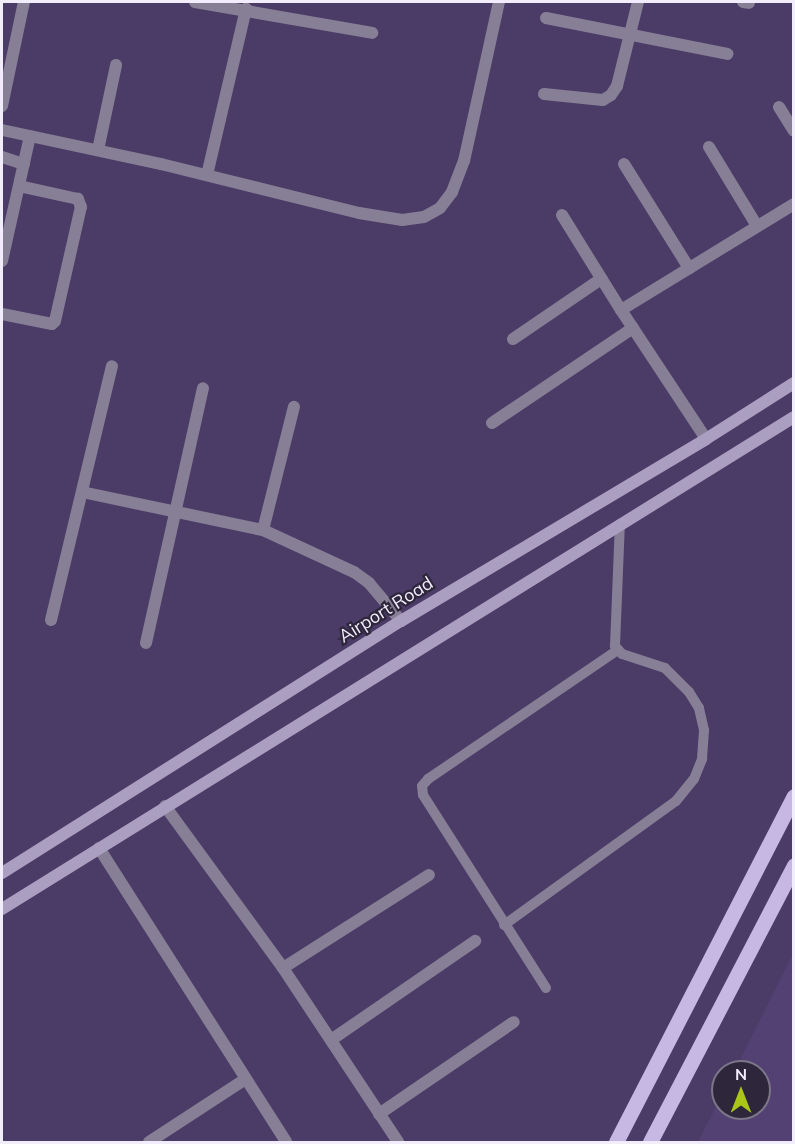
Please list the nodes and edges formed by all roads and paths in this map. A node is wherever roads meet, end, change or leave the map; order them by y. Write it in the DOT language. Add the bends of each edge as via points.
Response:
graph roads {
  1 [pos="24,2"];
  2 [pos="195,2"];
  3 [pos="499,2"];
  4 [pos="638,2"];
  5 [pos="246,9"];
  6 [pos="546,18"];
  7 [pos="372,33"];
  8 [pos="629,33"];
  9 [pos="727,54"];
  10 [pos="116,65"];
  11 [pos="544,94"];
  12 [pos="2,106"];
  13 [pos="779,107"];
  14 [pos="2,130"];
  15 [pos="794,131"];
  16 [pos="30,136"];
  17 [pos="709,147"];
  18 [pos="98,150"];
  19 [pos="2,157"];
  20 [pos="24,164"];
  21 [pos="624,164"];
  22 [pos="207,175"];
  23 [pos="19,186"];
  24 [pos="794,204"];
  25 [pos="562,215"];
  26 [pos="757,226"];
  27 [pos="2,261"];
  28 [pos="689,268"];
  29 [pos="601,279"];
  30 [pos="621,310"];
  31 [pos="2,314"];
  32 [pos="633,328"];
  33 [pos="513,339"];
  34 [pos="112,366"];
  35 [pos="794,383"];
  36 [pos="204,388"];
  37 [pos="294,407"];
  38 [pos="794,417"];
  39 [pos="492,423"];
  40 [pos="706,439"];
  41 [pos="82,492"];
  42 [pos="175,512"];
  43 [pos="620,524"];
  44 [pos="262,530"];
  45 [pos="51,620"];
  46 [pos="401,621"];
  47 [pos="146,643"];
  48 [pos="618,650"];
  49 [pos="794,796"];
  50 [pos="165,806"];
  51 [pos="99,848"];
  52 [pos="794,866"];
  53 [pos="2,873"];
  54 [pos="429,875"];
  55 [pos="2,909"];
  56 [pos="504,926"];
  57 [pos="475,941"];
  58 [pos="283,968"];
  59 [pos="546,988"];
  60 [pos="514,1022"];
  61 [pos="331,1040"];
  62 [pos="244,1080"];
  63 [pos="379,1114"];
  64 [pos="149,1143"];
  65 [pos="286,1143"];
  66 [pos="398,1143"];
  67 [pos="616,1143"];
  68 [pos="650,1143"];
  1 -- 12 [label="street"];
  2 -- 5 [label="street"];
  3 -- 22 [label="street" via="464,161 452,192 440,208 424,217 402,220"];
  4 -- 8 [label="street"];
  5 -- 7 [label="street"];
  5 -- 22 [label="street"];
  6 -- 8 [label="street"];
  8 -- 9 [label="street"];
  8 -- 11 [label="street" via="617,86 611,95 603,100"];
  10 -- 18 [label="street"];
  13 -- 15 [label="street"];
  14 -- 16 [label="street"];
  16 -- 18 [label="street"];
  16 -- 20 [label="street"];
  17 -- 26 [label="street"];
  18 -- 22 [label="street"];
  19 -- 20 [label="street"];
  20 -- 23 [label="street"];
  21 -- 28 [label="street"];
  23 -- 27 [label="street"];
  23 -- 31 [label="street" via="78,199 81,207 55,321 52,324"];
  24 -- 26 [label="street"];
  25 -- 29 [label="street"];
  26 -- 28 [label="street"];
  28 -- 30 [label="street"];
  29 -- 30 [label="street"];
  29 -- 33 [label="street"];
  30 -- 32 [label="street"];
  32 -- 39 [label="street"];
  32 -- 40 [label="street"];
  34 -- 41 [label="street"];
  35 -- 40 [label="main road, Airport Road"];
  36 -- 42 [label="street"];
  37 -- 44 [label="street"];
  38 -- 43 [label="main road"];
  40 -- 46 [label="main road, Airport Road"];
  41 -- 42 [label="street"];
  41 -- 45 [label="street"];
  42 -- 44 [label="street"];
  42 -- 47 [label="street"];
  43 -- 48 [label="lane" via="615,641"];
  43 -- 50 [label="main road"];
  44 -- 46 [label="street" via="354,572 369,583"];
  46 -- 53 [label="main road, Airport Road"];
  48 -- 56 [label="lane" via="422,786 423,795"];
  48 -- 56 [label="lane" via="627,657 665,668 699,708 704,730 702,759 694,779 676,801"];
  49 -- 67 [label="main road"];
  50 -- 51 [label="main road"];
  50 -- 58 [label="street"];
  51 -- 55 [label="main road"];
  51 -- 62 [label="street"];
  52 -- 68 [label="main road"];
  54 -- 58 [label="street"];
  56 -- 59 [label="lane"];
  57 -- 61 [label="street"];
  58 -- 61 [label="street"];
  60 -- 63 [label="street"];
  61 -- 63 [label="street"];
  62 -- 64 [label="street"];
  62 -- 65 [label="street"];
  63 -- 66 [label="street"];
}
